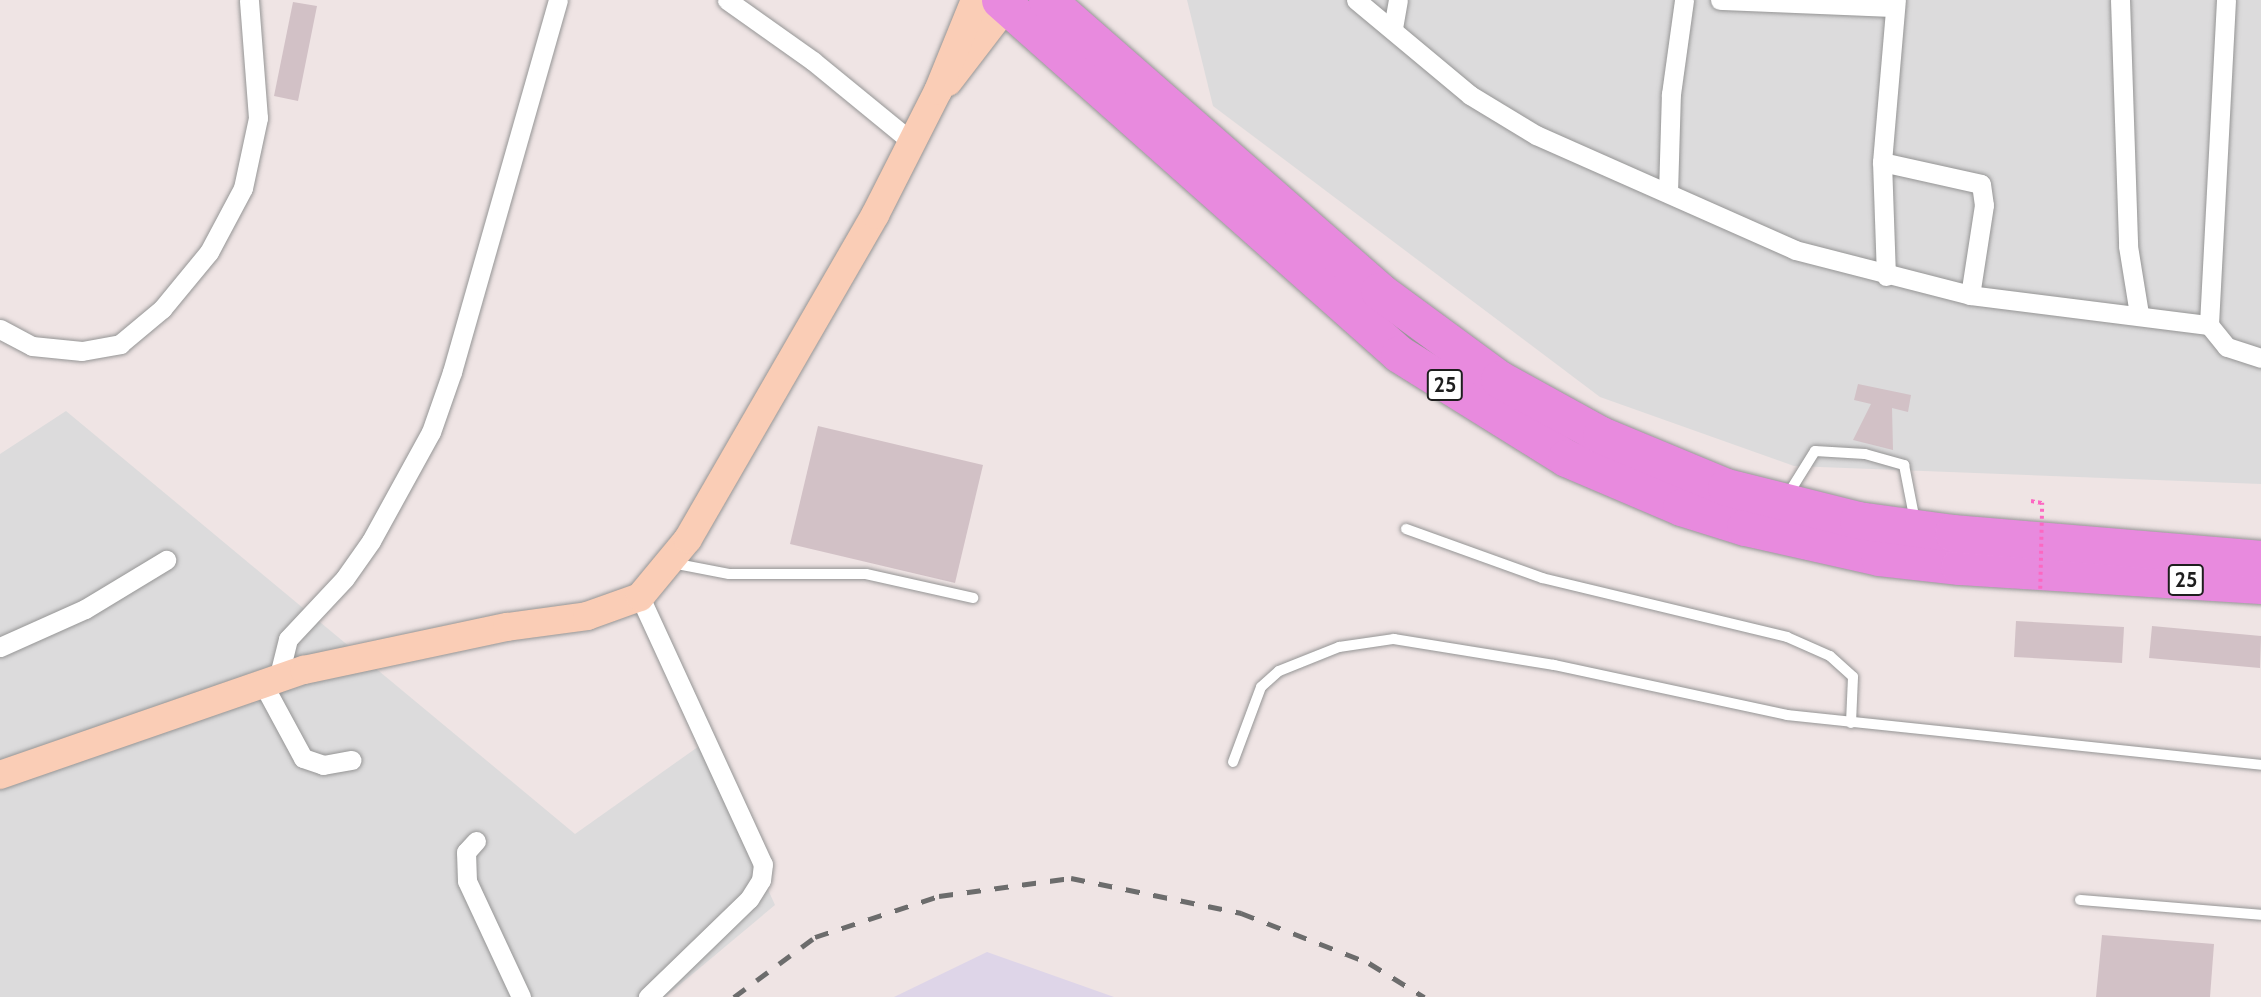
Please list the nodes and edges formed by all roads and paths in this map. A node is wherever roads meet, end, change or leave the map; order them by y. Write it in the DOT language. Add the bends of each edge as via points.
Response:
graph roads {
  1 [pos="249,0"];
  2 [pos="558,0"];
  3 [pos="727,0"];
  4 [pos="1048,0"];
  5 [pos="1356,0"];
  6 [pos="1398,0"];
  7 [pos="1684,0"];
  8 [pos="1720,0"];
  9 [pos="2120,0"];
  10 [pos="2226,0"];
  11 [pos="998,2"];
  12 [pos="1896,4"];
  13 [pos="1393,28"];
  14 [pos="912,142"];
  15 [pos="1882,162"];
  16 [pos="1668,193"];
  17 [pos="1886,276"];
  18 [pos="1970,295"];
  19 [pos="2139,314"];
  20 [pos="2209,325"];
  21 [pos="0,329"];
  22 [pos="2261,358"];
  23 [pos="2031,501"];
  24 [pos="1783,503"];
  25 [pos="1406,529"];
  26 [pos="1916,529"];
  27 [pos="166,559"];
  28 [pos="2261,559"];
  29 [pos="672,563"];
  30 [pos="2261,584"];
  31 [pos="2040,589"];
  32 [pos="640,597"];
  33 [pos="973,598"];
  34 [pos="0,647"];
  35 [pos="270,682"];
  36 [pos="1851,723"];
  37 [pos="352,760"];
  38 [pos="1233,762"];
  39 [pos="2261,765"];
  40 [pos="0,775"];
  41 [pos="476,841"];
  42 [pos="2080,900"];
  43 [pos="2261,915"];
  44 [pos="521,997"];
  45 [pos="648,997"];
  1 -- 21 [label="street" via="258,118 243,188 209,252 162,309 120,344 82,351 32,346"];
  2 -- 35 [label="street" via="431,432 365,550 288,639"];
  3 -- 14 [label="street" via="813,61"];
  4 -- 24 [label="highway, 25" via="1379,291 1499,379 1601,435 1726,487"];
  5 -- 13 [label="street"];
  6 -- 13 [label="street"];
  7 -- 16 [label="street" via="1671,94"];
  8 -- 12 [label="street"];
  9 -- 19 [label="street" via="2128,246"];
  10 -- 20 [label="street"];
  11 -- 14 [label="street" via="970,58 938,90"];
  11 -- 30 [label="highway, 25" via="1399,354 1566,458 1745,527 1879,557"];
  12 -- 15 [label="street"];
  13 -- 16 [label="street" via="1497,113"];
  14 -- 29 [label="street" via="771,400"];
  15 -- 17 [label="street"];
  15 -- 18 [label="street" via="1980,184 1984,205"];
  16 -- 17 [label="street" via="1795,250"];
  17 -- 18 [label="street"];
  18 -- 19 [label="street"];
  19 -- 20 [label="street"];
  20 -- 22 [label="street" via="2227,348"];
  23 -- 31 [label="path, bridge" via="2042,503"];
  24 -- 26 [label="highway, 25"];
  24 -- 26 [label="lane" via="1815,451 1865,454 1905,466"];
  25 -- 36 [label="lane" via="1542,578 1787,638 1830,656 1853,677"];
  26 -- 28 [label="highway, 25"];
  27 -- 34 [label="street" via="85,609"];
  29 -- 32 [label="street"];
  29 -- 33 [label="lane" via="729,574 866,574"];
  32 -- 35 [label="street" via="587,616 419,644"];
  32 -- 45 [label="street" via="763,864 761,880 749,899"];
  35 -- 37 [label="street" via="303,758 323,765"];
  35 -- 40 [label="street"];
  36 -- 38 [label="lane" via="1787,715 1554,664 1394,639 1339,647 1279,671 1261,687"];
  36 -- 39 [label="lane"];
  41 -- 44 [label="street" via="466,852 467,881"];
  42 -- 43 [label="lane"];
}
